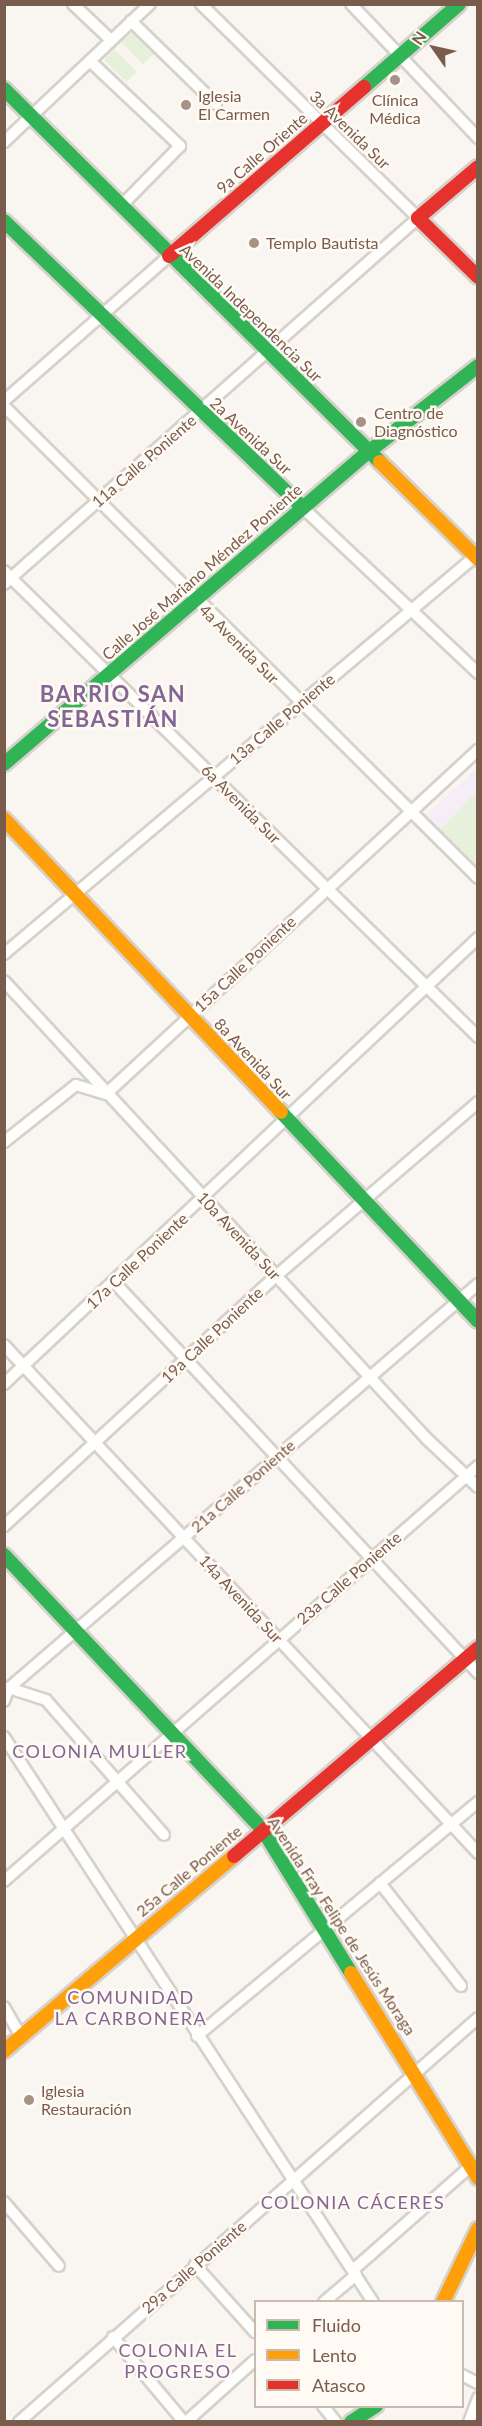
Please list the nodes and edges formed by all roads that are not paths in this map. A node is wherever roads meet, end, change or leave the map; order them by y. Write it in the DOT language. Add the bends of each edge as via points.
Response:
graph roads {
  1 [pos="73,4"];
  2 [pos="150,4"];
  3 [pos="201,4"];
  4 [pos="351,4"];
  5 [pos="459,4"];
  6 [pos="131,21"];
  7 [pos="111,40"];
  8 [pos="399,55"];
  9 [pos="90,61"];
  10 [pos="4,89"];
  11 [pos="216,104"];
  12 [pos="32,117"];
  13 [pos="320,123"];
  14 [pos="477,138"];
  15 [pos="4,142"];
  16 [pos="477,167"];
  17 [pos="122,205"];
  18 [pos="418,218"];
  19 [pos="4,221"];
  20 [pos="169,256"];
  21 [pos="477,277"];
  22 [pos="102,316"];
  23 [pos="266,351"];
  24 [pos="477,366"];
  25 [pos="4,400"];
  26 [pos="4,406"];
  27 [pos="200,411"];
  28 [pos="367,453"];
  29 [pos="98,501"];
  30 [pos="303,508"];
  31 [pos="476,557"];
  32 [pos="7,577"];
  33 [pos="195,600"];
  34 [pos="412,609"];
  35 [pos="477,673"];
  36 [pos="109,674"];
  37 [pos="299,705"];
  38 [pos="477,750"];
  39 [pos="4,764"];
  40 [pos="214,777"];
  41 [pos="408,810"];
  42 [pos="4,819"];
  43 [pos="477,878"];
  44 [pos="326,888"];
  45 [pos="75,895"];
  46 [pos="477,938"];
  47 [pos="4,954"];
  48 [pos="4,981"];
  49 [pos="424,986"];
  50 [pos="190,1016"];
  51 [pos="477,1037"];
  52 [pos="106,1094"];
  53 [pos="477,1102"];
  54 [pos="288,1119"];
  55 [pos="4,1142"];
  56 [pos="203,1198"];
  57 [pos="366,1202"];
  58 [pos="276,1276"];
  59 [pos="115,1283"];
  60 [pos="477,1284"];
  61 [pos="458,1300"];
  62 [pos="477,1321"];
  63 [pos="4,1345"];
  64 [pos="184,1361"];
  65 [pos="24,1366"];
  66 [pos="369,1377"];
  67 [pos="4,1384"];
  68 [pos="95,1443"];
  69 [pos="275,1459"];
  70 [pos="477,1466"];
  71 [pos="466,1476"];
  72 [pos="477,1487"];
  73 [pos="4,1526"];
  74 [pos="183,1538"];
  75 [pos="4,1555"];
  76 [pos="371,1559"];
  77 [pos="75,1630"];
  78 [pos="278,1640"];
  79 [pos="477,1648"];
  80 [pos="465,1659"];
  81 [pos="477,1673"];
  82 [pos="7,1686"];
  83 [pos="4,1701"];
  84 [pos="172,1731"];
  85 [pos="4,1737"];
  86 [pos="371,1739"];
  87 [pos="116,1780"];
  88 [pos="477,1802"];
  89 [pos="451,1825"];
  90 [pos="60,1828"];
  91 [pos="263,1830"];
  92 [pos="164,1835"];
  93 [pos="477,1853"];
  94 [pos="4,1881"];
  95 [pos="380,1883"];
  96 [pos="325,1929"];
  97 [pos="134,1939"];
  98 [pos="461,1986"];
  99 [pos="4,2007"];
  100 [pos="477,2018"];
  101 [pos="21,2036"];
  102 [pos="197,2036"];
  103 [pos="4,2051"];
  104 [pos="416,2072"];
  105 [pos="474,2172"];
  106 [pos="297,2180"];
  107 [pos="4,2202"];
  108 [pos="477,2229"];
  109 [pos="195,2265"];
  110 [pos="59,2266"];
  111 [pos="354,2272"];
  112 [pos="325,2300"];
  113 [pos="372,2300"];
  114 [pos="443,2300"];
  115 [pos="254,2331"];
  116 [pos="113,2337"];
  117 [pos="254,2361"];
  118 [pos="477,2398"];
  119 [pos="325,2408"];
  120 [pos="373,2408"];
  121 [pos="19,2421"];
  122 [pos="185,2421"];
  123 [pos="336,2421"];
  124 [pos="351,2421"];
  125 [pos="469,2421"];
  1 -- 7 [label="street"];
  2 -- 6 [label="street"];
  3 -- 13 [label="street, 3a Avenida Sur"];
  4 -- 8 [label="street"];
  5 -- 8 [label="street, 9a Calle Oriente"];
  6 -- 7 [label="street"];
  6 -- 11 [label="street"];
  7 -- 9 [label="street"];
  8 -- 13 [label="street, 9a Calle Oriente"];
  8 -- 14 [label="street"];
  9 -- 12 [label="street"];
  9 -- 17 [label="street" via="180,146"];
  10 -- 12 [label="street, Avenida Independencia Sur"];
  12 -- 15 [label="street"];
  12 -- 17 [label="street, Avenida Independencia Sur"];
  13 -- 18 [label="street, 3a Avenida Sur"];
  13 -- 20 [label="street, 9a Calle Oriente"];
  16 -- 18 [label="street"];
  17 -- 20 [label="street, Avenida Independencia Sur"];
  18 -- 21 [label="street, 3a Avenida Sur"];
  18 -- 23 [label="street, 11a Calle Poniente"];
  19 -- 22 [label="street, 2a Avenida Sur"];
  20 -- 22 [label="street"];
  20 -- 23 [label="street, Avenida Independencia Sur"];
  22 -- 25 [label="street"];
  22 -- 27 [label="street, 2a Avenida Sur"];
  23 -- 27 [label="street, 11a Calle Poniente"];
  23 -- 28 [label="street, Avenida Independencia Sur"];
  24 -- 28 [label="street, Calle José Mariano Méndez Poniente"];
  26 -- 29 [label="street, 4a Avenida Sur"];
  27 -- 29 [label="street, 11a Calle Poniente"];
  27 -- 30 [label="street, 2a Avenida Sur"];
  28 -- 30 [label="street, Calle José Mariano Méndez Poniente"];
  28 -- 31 [label="street, Avenida Independencia Sur"];
  29 -- 32 [label="street, 11a Calle Poniente"];
  29 -- 33 [label="street, 4a Avenida Sur"];
  30 -- 33 [label="street, Calle José Mariano Méndez Poniente"];
  30 -- 34 [label="street, 2a Avenida Sur"];
  31 -- 34 [label="street, 13a Calle Poniente"];
  32 -- 36 [label="street, 6a Avenida Sur"];
  33 -- 36 [label="street, Calle José Mariano Méndez Poniente"];
  33 -- 37 [label="street, 4a Avenida Sur"];
  34 -- 35 [label="street, 2a Avenida Sur"];
  34 -- 37 [label="street, 13a Calle Poniente"];
  36 -- 39 [label="street, Calle José Mariano Méndez Poniente"];
  36 -- 40 [label="street, 6a Avenida Sur"];
  37 -- 40 [label="street, 13a Calle Poniente"];
  37 -- 41 [label="street, 4a Avenida Sur"];
  38 -- 41 [label="street, 15a Calle Poniente"];
  40 -- 44 [label="street, 6a Avenida Sur"];
  40 -- 45 [label="street, 13a Calle Poniente"];
  41 -- 43 [label="street, 4a Avenida Sur"];
  41 -- 44 [label="street, 15a Calle Poniente"];
  42 -- 45 [label="street, 8a Avenida Sur"];
  44 -- 49 [label="street, 6a Avenida Sur"];
  44 -- 50 [label="street, 15a Calle Poniente"];
  45 -- 47 [label="street, 13a Calle Poniente"];
  45 -- 50 [label="street, 8a Avenida Sur"];
  46 -- 49 [label="street, 17a Calle Poniente"];
  48 -- 52 [label="street, 10a Avenida Sur"];
  49 -- 51 [label="street, 6a Avenida Sur"];
  49 -- 54 [label="street, 17a Calle Poniente"];
  50 -- 52 [label="street, 15a Calle Poniente"];
  50 -- 54 [label="street, 8a Avenida Sur"];
  52 -- 55 [label="street" via="76,1085"];
  52 -- 56 [label="street, 10a Avenida Sur"];
  53 -- 57 [label="street, 19a Calle Poniente"];
  54 -- 56 [label="street, 17a Calle Poniente"];
  54 -- 57 [label="street, 8a Avenida Sur"];
  56 -- 58 [label="street, 10a Avenida Sur"];
  56 -- 59 [label="street, 17a Calle Poniente"];
  57 -- 58 [label="street, 19a Calle Poniente"];
  57 -- 61 [label="street, 8a Avenida Sur"];
  58 -- 64 [label="street, 19a Calle Poniente"];
  58 -- 66 [label="street, 10a Avenida Sur"];
  59 -- 64 [label="street"];
  59 -- 65 [label="street, 17a Calle Poniente"];
  60 -- 61 [label="street, 21a Calle Poniente"];
  61 -- 62 [label="street, 8a Avenida Sur"];
  61 -- 66 [label="street, 21a Calle Poniente"];
  63 -- 65 [label="street, 14a Avenida Sur"];
  64 -- 68 [label="street, 19a Calle Poniente"];
  64 -- 69 [label="street"];
  65 -- 67 [label="street, 17a Calle Poniente"];
  65 -- 68 [label="street, 14a Avenida Sur"];
  66 -- 69 [label="street, 21a Calle Poniente"];
  66 -- 71 [label="street, 10a Avenida Sur"];
  68 -- 73 [label="street, 19a Calle Poniente"];
  68 -- 74 [label="street, 14a Avenida Sur"];
  69 -- 74 [label="street, 21a Calle Poniente"];
  69 -- 76 [label="street"];
  70 -- 71 [label="street, 23a Calle Poniente"];
  71 -- 72 [label="street, 10a Avenida Sur"];
  71 -- 76 [label="street, 23a Calle Poniente"];
  74 -- 77 [label="street, 21a Calle Poniente"];
  74 -- 78 [label="street, 14a Avenida Sur"];
  75 -- 77 [label="street, Avenida Fray Felipe de Jesús Moraga"];
  76 -- 78 [label="street, 23a Calle Poniente"];
  76 -- 80 [label="street"];
  77 -- 82 [label="street, 21a Calle Poniente"];
  77 -- 84 [label="street, Avenida Fray Felipe de Jesús Moraga"];
  78 -- 84 [label="street, 23a Calle Poniente"];
  78 -- 86 [label="street, 14a Avenida Sur"];
  79 -- 80 [label="street, 25a Calle Poniente"];
  80 -- 81 [label="street"];
  80 -- 86 [label="street, 25a Calle Poniente"];
  82 -- 83 [label="street"];
  82 -- 87 [label="street" via="46,1700"];
  84 -- 87 [label="street, 23a Calle Poniente"];
  84 -- 91 [label="street, Avenida Fray Felipe de Jesús Moraga"];
  85 -- 90 [label="street"];
  86 -- 89 [label="street, 14a Avenida Sur"];
  86 -- 91 [label="street, 25a Calle Poniente"];
  87 -- 90 [label="street, 23a Calle Poniente"];
  87 -- 92 [label="street"];
  88 -- 89 [label="street"];
  89 -- 93 [label="street, 14a Avenida Sur"];
  89 -- 95 [label="street"];
  90 -- 94 [label="street, 23a Calle Poniente"];
  90 -- 97 [label="street"];
  91 -- 96 [label="street, Avenida Fray Felipe de Jesús Moraga"];
  91 -- 97 [label="street, 25a Calle Poniente"];
  95 -- 96 [label="street"];
  95 -- 98 [label="street"];
  96 -- 102 [label="street"];
  96 -- 104 [label="street, Avenida Fray Felipe de Jesús Moraga"];
  97 -- 101 [label="street, 25a Calle Poniente"];
  97 -- 102 [label="street"];
  99 -- 101 [label="street"];
  100 -- 104 [label="street, 29a Calle Poniente"];
  101 -- 103 [label="street, 25a Calle Poniente"];
  102 -- 106 [label="street"];
  104 -- 105 [label="street, Avenida Fray Felipe de Jesús Moraga"];
  104 -- 106 [label="street, 29a Calle Poniente"];
  105 -- 111 [label="street"];
  106 -- 109 [label="street, 29a Calle Poniente"];
  106 -- 111 [label="street"];
  107 -- 110 [label="street"];
  108 -- 114 [label="street"];
  109 -- 115 [label="street"];
  109 -- 116 [label="street, 29a Calle Poniente"];
  111 -- 112 [label="street"];
  111 -- 113 [label="street"];
  116 -- 121 [label="street, 29a Calle Poniente"];
  116 -- 122 [label="street"];
  117 -- 122 [label="street"];
  118 -- 125 [label="street"];
  119 -- 123 [label="street"];
  120 -- 124 [label="street"];
}
